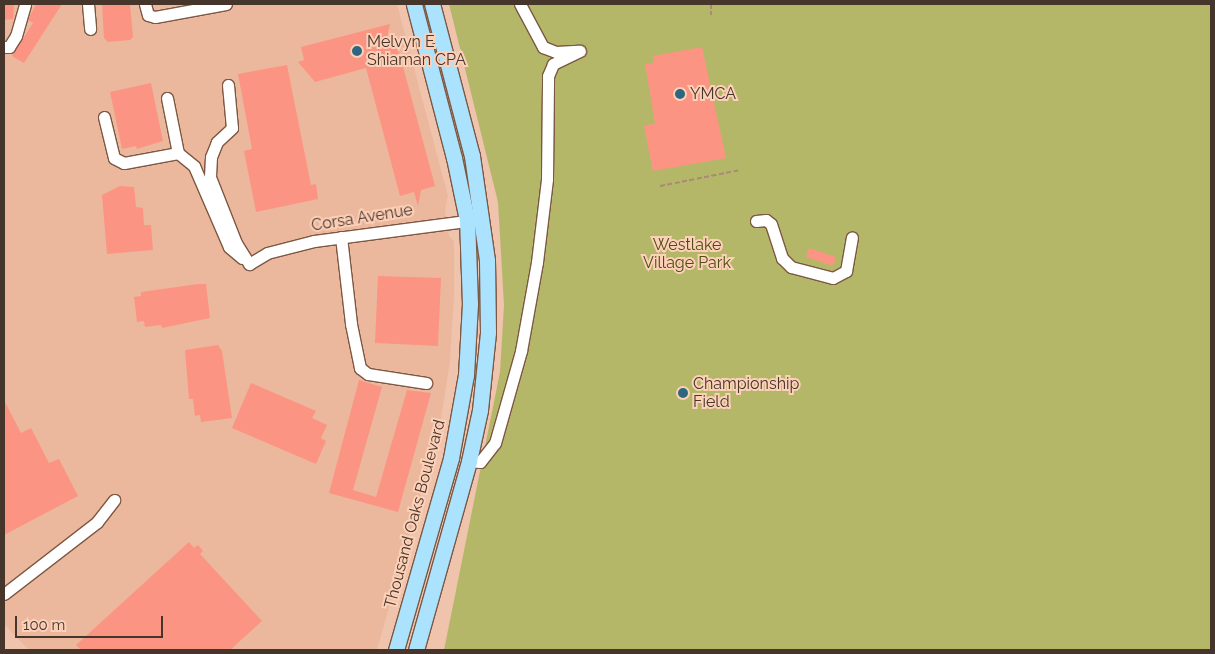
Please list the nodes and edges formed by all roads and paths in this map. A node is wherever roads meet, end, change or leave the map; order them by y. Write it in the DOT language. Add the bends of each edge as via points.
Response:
graph roads {
  1 [pos="26,4"];
  2 [pos="88,4"];
  3 [pos="144,4"];
  4 [pos="226,4"];
  5 [pos="414,4"];
  6 [pos="432,4"];
  7 [pos="520,4"];
  8 [pos="560,4"];
  9 [pos="568,4"];
  10 [pos="711,4"];
  11 [pos="711,15"];
  12 [pos="90,29"];
  13 [pos="4,47"];
  14 [pos="228,85"];
  15 [pos="167,98"];
  16 [pos="104,117"];
  17 [pos="178,153"];
  18 [pos="740,170"];
  19 [pos="660,186"];
  20 [pos="467,220"];
  21 [pos="483,220"];
  22 [pos="756,221"];
  23 [pos="341,237"];
  24 [pos="852,238"];
  25 [pos="249,264"];
  26 [pos="426,383"];
  27 [pos="452,458"];
  28 [pos="469,461"];
  29 [pos="114,500"];
  30 [pos="4,594"];
  31 [pos="401,633"];
  32 [pos="418,644"];
  33 [pos="396,650"];
  1 -- 13 [label="street" via="16,36 8,47"];
  2 -- 12 [label="street"];
  3 -- 4 [label="street" via="148,14 155,17"];
  5 -- 20 [label="main road, Thousand Oaks Boulevard"];
  6 -- 21 [label="main road" via="472,156"];
  7 -- 28 [label="street" via="543,47 556,52 580,51 553,64 548,76 547,179 521,352 495,443 480,462"];
  8 -- 9 [label="path"];
  10 -- 11 [label="path"];
  14 -- 25 [label="street" via="232,128 217,142 211,157 210,177 236,243"];
  15 -- 17 [label="street"];
  16 -- 17 [label="street" via="114,158 124,163"];
  17 -- 25 [label="street" via="194,166 229,247"];
  18 -- 19 [label="path"];
  20 -- 21 [label="street, Corsa Avenue"];
  20 -- 23 [label="street, Corsa Avenue"];
  20 -- 27 [label="main road, Thousand Oaks Boulevard" via="469,338 466,377"];
  21 -- 28 [label="main road" via="488,332 480,410"];
  22 -- 24 [label="street" via="766,220 771,224 782,258 791,267 833,278 846,271"];
  23 -- 25 [label="street, Corsa Avenue" via="267,253"];
  23 -- 26 [label="street" via="350,324 360,368 368,374"];
  27 -- 28 [label="main road"];
  27 -- 31 [label="main road, Thousand Oaks Boulevard"];
  28 -- 32 [label="main road"];
  29 -- 30 [label="street" via="97,522"];
  31 -- 32 [label="main road"];
  31 -- 33 [label="main road, Thousand Oaks Boulevard"];
}
